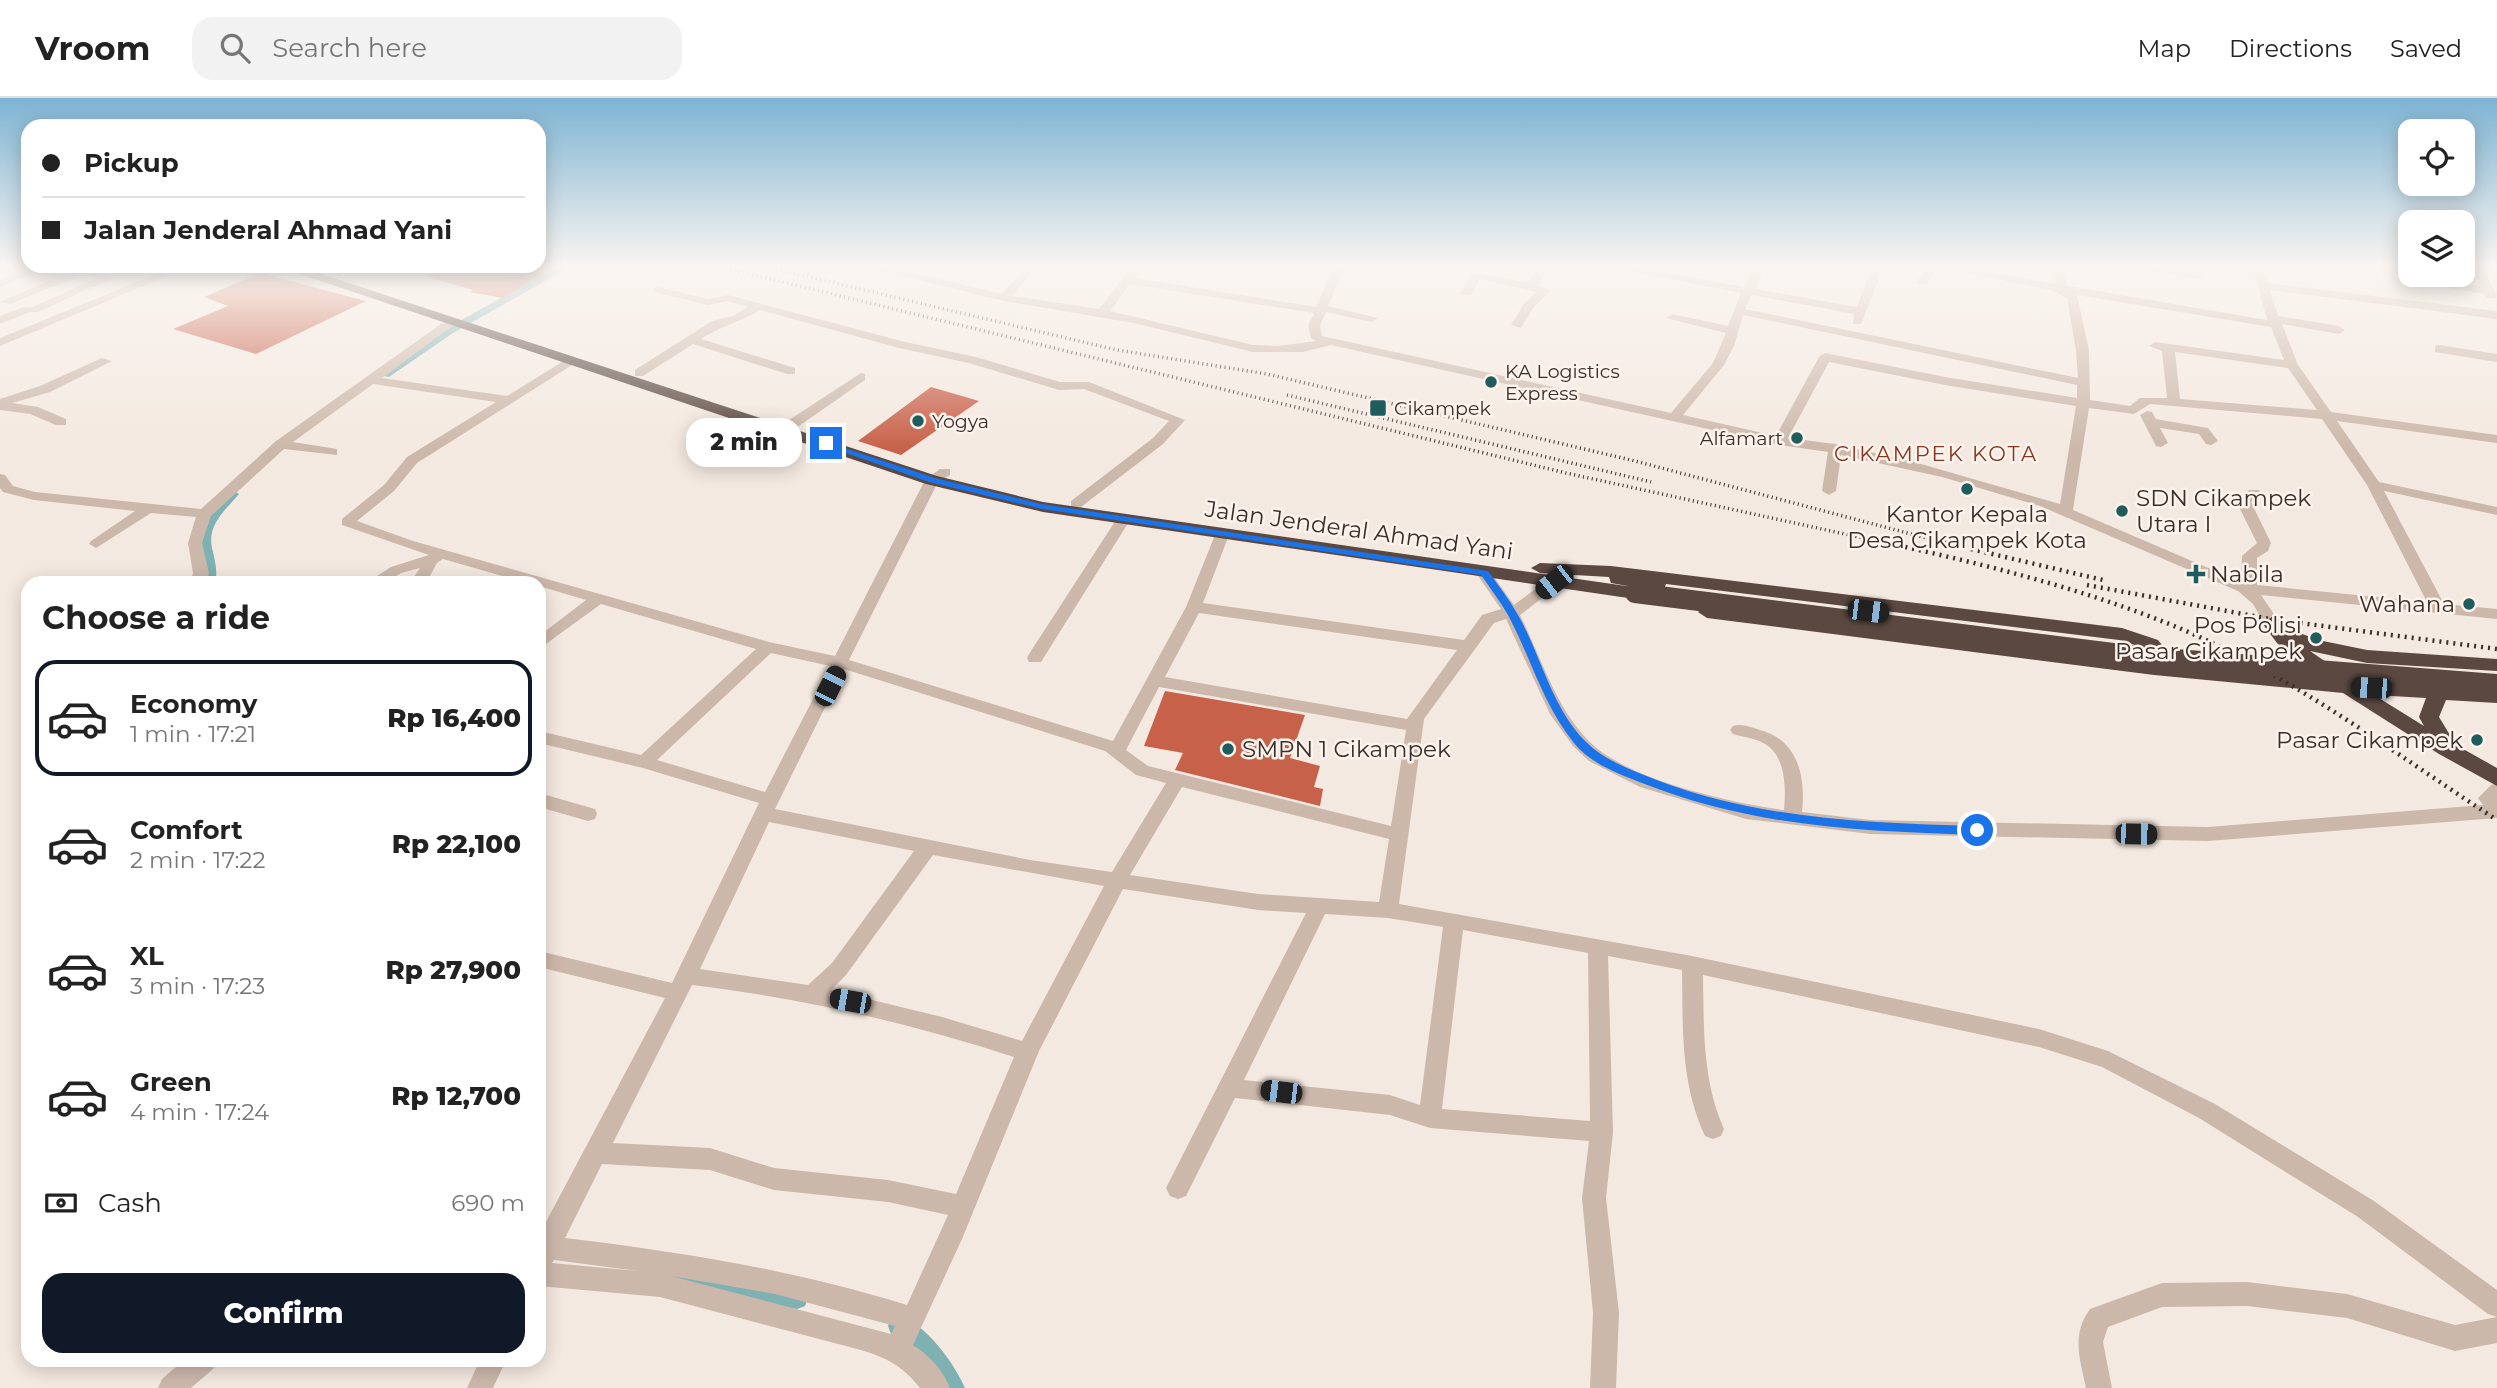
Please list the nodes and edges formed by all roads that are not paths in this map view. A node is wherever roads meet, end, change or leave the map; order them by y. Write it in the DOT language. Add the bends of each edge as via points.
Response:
graph roads {
  1 [pos="35,328"];
  2 [pos="456,328"];
  3 [pos="479,328"];
  4 [pos="482,328"];
  5 [pos="710,328"];
  6 [pos="843,328"];
  7 [pos="1166,328"];
  8 [pos="1316,328"];
  9 [pos="1719,328"];
  10 [pos="1824,328"];
  11 [pos="1855,328"];
  12 [pos="2079,328"];
  13 [pos="2277,328"];
  14 [pos="2325,328"];
  15 [pos="2339,330"];
  16 [pos="1732,331"];
  17 [pos="1853,334"];
  18 [pos="693,341"];
  19 [pos="0,342"];
  20 [pos="1328,342"];
  21 [pos="2440,349"];
  22 [pos="2497,358"];
  23 [pos="574,360"];
  24 [pos="106,361"];
  25 [pos="2292,365"];
  26 [pos="791,372"];
  27 [pos="639,373"];
  28 [pos="861,377"];
  29 [pos="375,381"];
  30 [pos="2084,383"];
  31 [pos="507,400"];
  32 [pos="2174,402"];
  33 [pos="2084,404"];
  34 [pos="0,405"];
  35 [pos="2134,410"];
  36 [pos="2324,415"];
  37 [pos="1675,417"];
  38 [pos="61,422"];
  39 [pos="2150,422"];
  40 [pos="794,423"];
  41 [pos="2497,439"];
  42 [pos="1780,440"];
  43 [pos="2211,441"];
  44 [pos="2161,443"];
  45 [pos="284,444"];
  46 [pos="1835,448"];
  47 [pos="332,452"];
  48 [pos="939,476"];
  49 [pos="0,478"];
  50 [pos="2374,485"];
  51 [pos="1829,491"];
  52 [pos="2254,493"];
  53 [pos="1076,503"];
  54 [pos="146,509"];
  55 [pos="2497,510"];
  56 [pos="2065,512"];
  57 [pos="204,514"];
  58 [pos="1123,520"];
  59 [pos="1222,535"];
  60 [pos="96,544"];
  61 [pos="436,557"];
  62 [pos="1538,568"];
  63 [pos="1484,573"];
  64 [pos="200,576"];
  65 [pos="387,576"];
  66 [pos="424,576"];
  67 [pos="512,576"];
  68 [pos="1554,582"];
  69 [pos="546,585"];
  70 [pos="1584,587"];
  71 [pos="2246,587"];
  72 [pos="599,598"];
  73 [pos="1194,607"];
  74 [pos="2438,608"];
  75 [pos="1513,614"];
  76 [pos="2497,614"];
  77 [pos="2272,623"];
  78 [pos="546,639"];
  79 [pos="1466,646"];
  80 [pos="768,647"];
  81 [pos="2305,655"];
  82 [pos="2360,655"];
  83 [pos="1035,658"];
  84 [pos="2400,658"];
  85 [pos="842,663"];
  86 [pos="2497,665"];
  87 [pos="2154,668"];
  88 [pos="2497,673"];
  89 [pos="1154,681"];
  90 [pos="2497,684"];
  91 [pos="2348,687"];
  92 [pos="2439,692"];
  93 [pos="2497,696"];
  94 [pos="1415,726"];
  95 [pos="1739,730"];
  96 [pos="546,739"];
  97 [pos="1118,749"];
  98 [pos="2449,750"];
  99 [pos="644,762"];
  100 [pos="2497,778"];
  101 [pos="1177,780"];
  102 [pos="2497,790"];
  103 [pos="546,802"];
  104 [pos="767,807"];
  105 [pos="2497,810"];
  106 [pos="588,814"];
  107 [pos="1792,818"];
  108 [pos="1400,835"];
  109 [pos="927,848"];
  110 [pos="1118,880"];
  111 [pos="1319,906"];
  112 [pos="1388,910"];
  113 [pos="1454,921"];
  114 [pos="1598,948"];
  115 [pos="546,960"];
  116 [pos="1692,964"];
  117 [pos="682,985"];
  118 [pos="813,994"];
  119 [pos="1027,1052"];
  120 [pos="1229,1088"];
  121 [pos="1430,1118"];
  122 [pos="1713,1129"];
  123 [pos="1602,1132"];
  124 [pos="596,1153"];
  125 [pos="1178,1188"];
  126 [pos="963,1207"];
  127 [pos="546,1249"];
  128 [pos="546,1257"];
  129 [pos="546,1258"];
  130 [pos="2486,1285"];
  131 [pos="2497,1305"];
  132 [pos="2497,1330"];
  133 [pos="905,1334"];
  134 [pos="196,1367"];
  135 [pos="490,1367"];
  136 [pos="172,1388"];
  137 [pos="480,1388"];
  138 [pos="937,1388"];
  139 [pos="1603,1388"];
  140 [pos="2099,1388"];
  1 -- 19 [label="street"];
  2 -- 29 [label="street"];
  3 -- 23 [label="highway, Jalan Jenderal Ahmad Yani"];
  4 -- 27 [label="highway, Jalan Jenderal Ahmad Yani"];
  5 -- 18 [label="street"];
  6 -- 53 [label="street" via="1059,386 1084,385 1178,420 1158,441"];
  7 -- 20 [label="street" via="1250,348 1300,348"];
  8 -- 20 [label="street" via="1314,335"];
  9 -- 16 [label="street"];
  10 -- 17 [label="street"];
  11 -- 17 [label="street"];
  12 -- 30 [label="street"];
  13 -- 25 [label="street"];
  14 -- 15 [label="street"];
  16 -- 37 [label="street" via="1718,365"];
  17 -- 30 [label="street"];
  18 -- 26 [label="street"];
  18 -- 27 [label="street"];
  20 -- 37 [label="street"];
  21 -- 22 [label="street"];
  23 -- 31 [label="street"];
  23 -- 48 [label="highway, Jalan Jenderal Ahmad Yani"];
  24 -- 34 [label="street"];
  25 -- 32 [label="street" via="2162,347"];
  25 -- 36 [label="street"];
  27 -- 40 [label="highway, Jalan Jenderal Ahmad Yani"];
  28 -- 40 [label="street"];
  29 -- 31 [label="street"];
  29 -- 45 [label="street"];
  30 -- 33 [label="street"];
  31 -- 61 [label="street" via="412,460 389,488 347,520"];
  32 -- 35 [label="street" via="2144,400"];
  32 -- 36 [label="street"];
  33 -- 35 [label="street"];
  33 -- 42 [label="street" via="1825,358"];
  33 -- 56 [label="street"];
  34 -- 38 [label="street" via="33,410"];
  35 -- 39 [label="street" via="2146,414"];
  36 -- 41 [label="street"];
  36 -- 50 [label="street"];
  37 -- 42 [label="street"];
  39 -- 43 [label="street" via="2203,431"];
  39 -- 44 [label="street"];
  40 -- 48 [label="highway, Jalan Jenderal Ahmad Yani"];
  42 -- 46 [label="street"];
  45 -- 47 [label="street"];
  45 -- 57 [label="street"];
  46 -- 51 [label="street"];
  46 -- 56 [label="street" via="1981,484"];
  48 -- 53 [label="highway, Jalan Jenderal Ahmad Yani"];
  48 -- 58 [label="highway, Jalan Jenderal Ahmad Yani" via="1042,507"];
  48 -- 85 [label="street"];
  49 -- 54 [label="street" via="8,489 24,494"];
  50 -- 55 [label="street"];
  50 -- 74 [label="street"];
  52 -- 71 [label="street" via="2243,501 2264,543 2250,556"];
  53 -- 62 [label="highway, Jalan Jenderal Ahmad Yani"];
  54 -- 57 [label="street"];
  54 -- 60 [label="street"];
  56 -- 71 [label="street"];
  57 -- 64 [label="street" via="195,543"];
  58 -- 59 [label="highway, Jalan Jenderal Ahmad Yani"];
  58 -- 83 [label="street"];
  59 -- 63 [label="highway, Jalan Jenderal Ahmad Yani"];
  59 -- 73 [label="street"];
  61 -- 65 [label="street"];
  61 -- 66 [label="street"];
  61 -- 67 [label="street"];
  62 -- 87 [label="highway" via="1611,572 2122,634 2151,644 2161,656"];
  62 -- 88 [label="highway, Jalan Jenderal Ahmad Yani" via="2159,646"];
  63 -- 68 [label="highway, Jalan Jenderal Ahmad Yani"];
  63 -- 75 [label="street"];
  68 -- 70 [label="highway, Jalan Jenderal Ahmad Yani"];
  68 -- 75 [label="street"];
  69 -- 72 [label="street"];
  70 -- 87 [label="highway" via="1620,599 1809,626"];
  70 -- 90 [label="highway, Jalan Jenderal Ahmad Yani, bridge" via="2137,656"];
  71 -- 74 [label="street"];
  71 -- 77 [label="street"];
  72 -- 78 [label="street"];
  72 -- 80 [label="street"];
  73 -- 79 [label="street"];
  73 -- 89 [label="street"];
  74 -- 76 [label="street"];
  75 -- 79 [label="street" via="1488,619"];
  75 -- 107 [label="street" via="1559,714 1595,757 1678,793 1746,812"];
  77 -- 81 [label="highway"];
  77 -- 82 [label="highway" via="2314,647"];
  79 -- 94 [label="street" via="1422,708"];
  80 -- 85 [label="street"];
  80 -- 99 [label="street"];
  81 -- 82 [label="highway"];
  81 -- 91 [label="highway"];
  82 -- 84 [label="highway"];
  84 -- 86 [label="highway"];
  84 -- 92 [label="highway" via="2431,673"];
  85 -- 97 [label="street"];
  85 -- 104 [label="street"];
  87 -- 91 [label="highway"];
  89 -- 94 [label="street"];
  89 -- 97 [label="street"];
  91 -- 92 [label="highway"];
  91 -- 98 [label="highway"];
  92 -- 93 [label="highway"];
  92 -- 98 [label="highway" via="2429,717"];
  94 -- 108 [label="street"];
  95 -- 107 [label="street" via="1779,746 1796,789"];
  96 -- 99 [label="street"];
  97 -- 101 [label="street" via="1135,767"];
  98 -- 100 [label="highway"];
  99 -- 104 [label="street"];
  101 -- 108 [label="street"];
  101 -- 110 [label="street"];
  102 -- 105 [label="street" via="2487,798"];
  103 -- 106 [label="street"];
  104 -- 109 [label="street"];
  104 -- 117 [label="street"];
  105 -- 107 [label="street" via="2221,833 2155,834 1905,829"];
  108 -- 112 [label="street"];
  109 -- 110 [label="street"];
  109 -- 118 [label="street" via="839,970"];
  110 -- 111 [label="street" via="1258,902"];
  110 -- 119 [label="street"];
  111 -- 112 [label="street"];
  111 -- 120 [label="street"];
  112 -- 113 [label="street"];
  113 -- 114 [label="street"];
  113 -- 121 [label="street"];
  114 -- 116 [label="street"];
  114 -- 123 [label="street"];
  115 -- 117 [label="street"];
  116 -- 122 [label="street" via="1699,1087"];
  116 -- 130 [label="street" via="2026,1035 2108,1060 2302,1167"];
  117 -- 118 [label="street" via="759,984"];
  117 -- 124 [label="street"];
  118 -- 119 [label="street" via="911,1015"];
  119 -- 126 [label="street"];
  120 -- 121 [label="street" via="1390,1104"];
  120 -- 125 [label="street"];
  121 -- 123 [label="street"];
  123 -- 139 [label="street" via="1594,1198 1606,1314"];
  124 -- 126 [label="street" via="710,1159 774,1179 888,1191"];
  124 -- 127 [label="street"];
  126 -- 133 [label="street"];
  128 -- 133 [label="street" via="800,1287 862,1302"];
  129 -- 133 [label="street" via="660,1286"];
  130 -- 131 [label="street"];
  132 -- 140 [label="street" via="2455,1338 2328,1302 2247,1294 2162,1295 2099,1318 2092,1325 2089,1339"];
  133 -- 138 [label="street" via="916,1362"];
  134 -- 136 [label="street"];
  135 -- 137 [label="street"];
}
